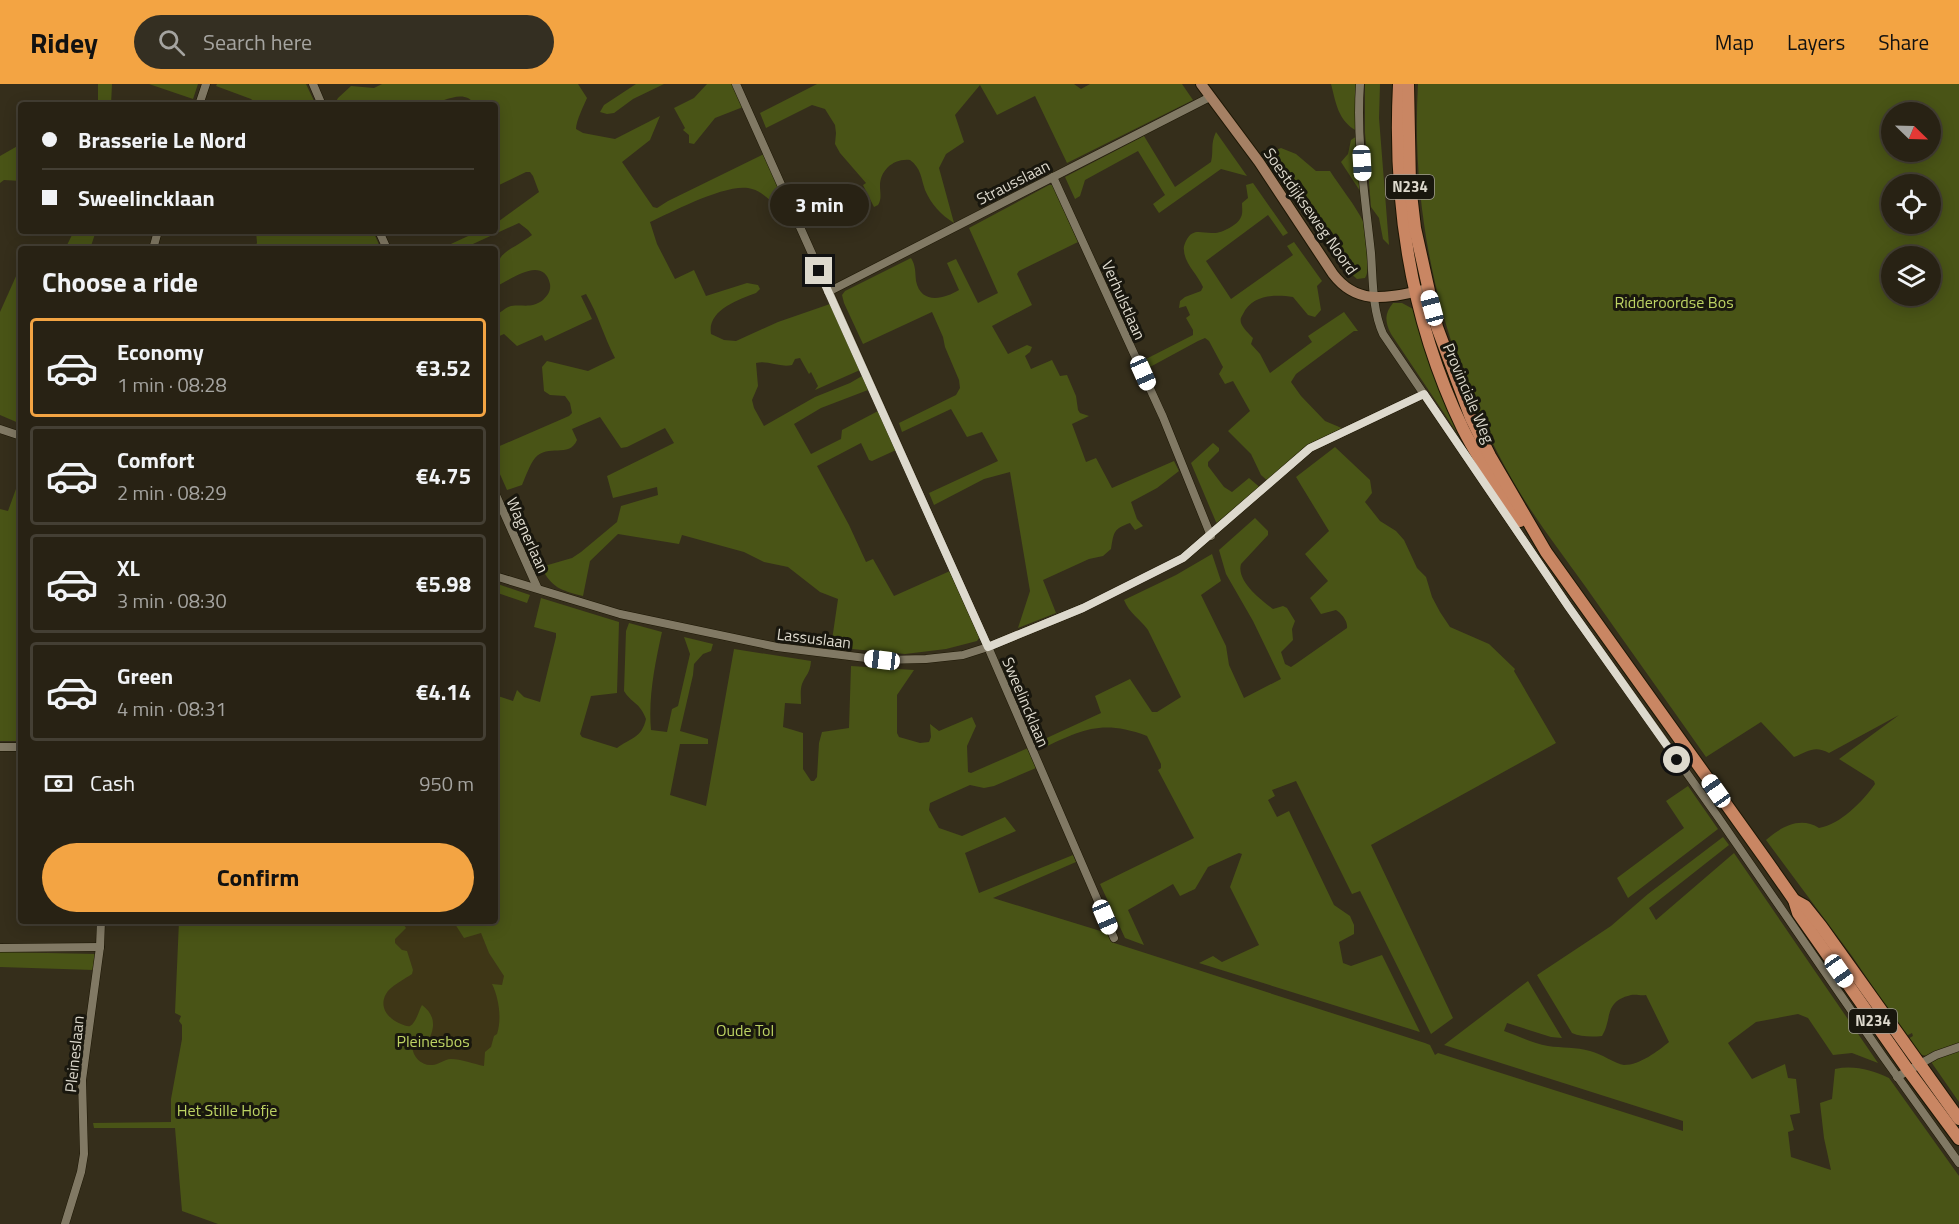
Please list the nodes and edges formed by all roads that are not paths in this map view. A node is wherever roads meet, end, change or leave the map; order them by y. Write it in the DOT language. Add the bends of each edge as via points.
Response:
graph roads {
  1 [pos="206,84"];
  2 [pos="313,84"];
  3 [pos="736,84"];
  4 [pos="1200,84"];
  5 [pos="1360,84"];
  6 [pos="1399,84"];
  7 [pos="1408,84"];
  8 [pos="1210,97"];
  9 [pos="200,102"];
  10 [pos="321,102"];
  11 [pos="1053,177"];
  12 [pos="1421,291"];
  13 [pos="828,292"];
  14 [pos="1375,297"];
  15 [pos="1424,394"];
  16 [pos="0,429"];
  17 [pos="18,435"];
  18 [pos="498,500"];
  19 [pos="1211,536"];
  20 [pos="498,577"];
  21 [pos="537,587"];
  22 [pos="988,647"];
  23 [pos="0,747"];
  24 [pos="18,747"];
  25 [pos="101,924"];
  26 [pos="1114,938"];
  27 [pos="100,947"];
  28 [pos="0,948"];
  29 [pos="1959,1047"];
  30 [pos="1908,1070"];
  31 [pos="1959,1119"];
  32 [pos="1959,1139"];
  33 [pos="1959,1163"];
  34 [pos="65,1224"];
  1 -- 9 [label="street"];
  2 -- 10 [label="street"];
  3 -- 13 [label="street, Sweelincklaan"];
  4 -- 8 [label="main road, Soestdijkseweg Noord"];
  5 -- 14 [label="street" via="1363,183"];
  6 -- 12 [label="main road, Provinciale Weg / N234" via="1398,184 1403,229"];
  7 -- 12 [label="main road, Provinciale Weg / N234" via="1410,185"];
  8 -- 11 [label="street, Strausslaan"];
  8 -- 14 [label="main road, Soestdijkseweg Noord" via="1259,162 1338,281 1356,294"];
  11 -- 13 [label="street, Strausslaan"];
  11 -- 19 [label="street, Verhulstlaan" via="1163,417"];
  12 -- 14 [label="main road, Soestdijkseweg Noord"];
  12 -- 30 [label="main road, Provinciale Weg / N234" via="1426,331 1443,381 1478,458 1794,900 1805,906 1821,926"];
  13 -- 22 [label="street, Sweelincklaan"];
  14 -- 15 [label="street" via="1383,334"];
  15 -- 19 [label="street, Lassuslaan" via="1310,448"];
  15 -- 30 [label="street" via="1792,924"];
  16 -- 17 [label="street"];
  18 -- 21 [label="street, Wagnerlaan"];
  19 -- 22 [label="street, Lassuslaan" via="1183,558 1152,574 1083,608"];
  20 -- 21 [label="street, Lassuslaan"];
  21 -- 22 [label="street, Lassuslaan" via="620,614 777,647 882,660 963,655"];
  22 -- 26 [label="street, Sweelincklaan"];
  23 -- 24 [label="street"];
  25 -- 27 [label="street, Pleineslaan"];
  27 -- 28 [label="street"];
  27 -- 34 [label="street, Pleineslaan" via="82,1080 84,1154"];
  29 -- 30 [label="street"];
  30 -- 31 [label="main road, Provinciale Weg / N234"];
  30 -- 32 [label="main road, Provinciale Weg / N234"];
  30 -- 33 [label="street"];
}
